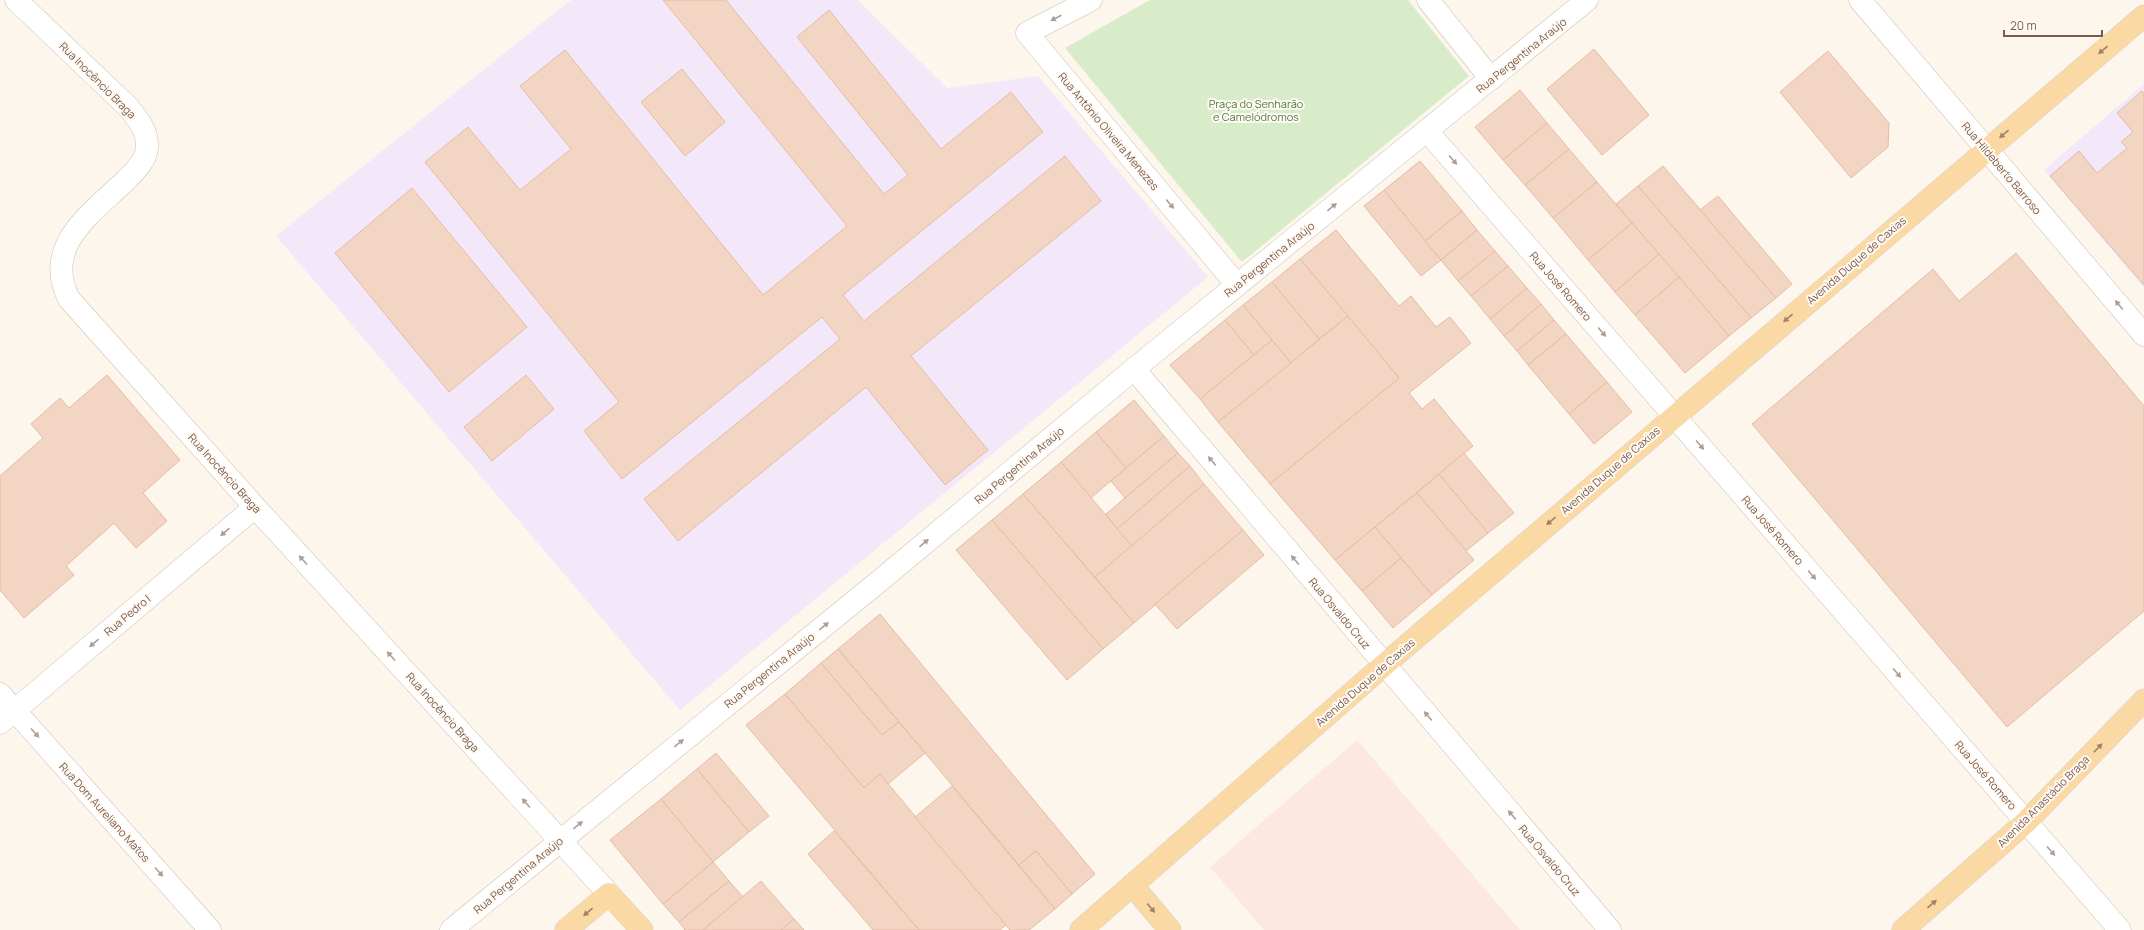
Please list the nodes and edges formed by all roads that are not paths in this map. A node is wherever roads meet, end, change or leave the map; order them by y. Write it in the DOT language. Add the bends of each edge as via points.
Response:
graph roads {
  1 [pos="16,0"];
  2 [pos="1091,0"];
  3 [pos="1428,0"];
  4 [pos="1587,0"];
  5 [pos="1860,0"];
  6 [pos="2144,16"];
  7 [pos="1491,79"];
  8 [pos="1427,131"];
  9 [pos="1986,149"];
  10 [pos="1237,285"];
  11 [pos="2144,335"];
  12 [pos="1134,369"];
  13 [pos="1674,416"];
  14 [pos="255,507"];
  15 [pos="1384,665"];
  16 [pos="0,694"];
  17 [pos="2144,700"];
  18 [pos="8,717"];
  19 [pos="2026,822"];
  20 [pos="560,840"];
  21 [pos="1132,886"];
  22 [pos="609,894"];
  23 [pos="210,930"];
  24 [pos="451,930"];
  25 [pos="566,930"];
  26 [pos="642,930"];
  27 [pos="1081,930"];
  28 [pos="1170,930"];
  29 [pos="1610,930"];
  30 [pos="1903,930"];
  31 [pos="2120,930"];
  1 -- 14 [label="street, Rua Inocêncio Braga" via="128,107 143,126 146,137 147,149 134,172 82,222 66,245 60,266 64,289 78,309"];
  2 -- 10 [label="street, Rua Antônio Oliveira Menezes, one-way" via="1027,33"];
  3 -- 7 [label="street"];
  4 -- 7 [label="street, Rua Pergentina Araújo"];
  5 -- 9 [label="street, Rua Hildeberto Barroso"];
  6 -- 9 [label="main road, Avenida Duque de Caxias, one-way"];
  7 -- 8 [label="street, Rua Pergentina Araújo"];
  10 -- 8 [label="street, Rua Pergentina Araújo, one-way"];
  8 -- 13 [label="street, Rua José Romero, one-way"];
  11 -- 9 [label="street, Rua Hildeberto Barroso, one-way"];
  9 -- 13 [label="main road, Avenida Duque de Caxias, one-way"];
  10 -- 12 [label="street, Rua Pergentina Araújo"];
  15 -- 12 [label="street, Rua Osvaldo Cruz, one-way"];
  20 -- 12 [label="street, Rua Pergentina Araújo, one-way" via="877,583"];
  13 -- 15 [label="main road, Avenida Duque de Caxias, one-way"];
  13 -- 19 [label="street, Rua José Romero, one-way"];
  14 -- 18 [label="street, Rua Pedro I, one-way"];
  20 -- 14 [label="street, Rua Inocêncio Braga, one-way"];
  15 -- 21 [label="main road, Avenida Duque de Caxias"];
  29 -- 15 [label="street, Rua Osvaldo Cruz, one-way"];
  16 -- 18 [label="street, Rua Dom Aureliano Matos"];
  19 -- 17 [label="main road, Avenida Anastácio Braga, one-way"];
  18 -- 23 [label="street, Rua Dom Aureliano Matos, one-way"];
  30 -- 19 [label="main road, Avenida Anastácio Braga, one-way"];
  19 -- 31 [label="street, Rua José Romero, one-way"];
  20 -- 22 [label="street, Rua Inocêncio Braga"];
  20 -- 24 [label="street, Rua Pergentina Araújo"];
  21 -- 27 [label="main road, Avenida Duque de Caxias"];
  21 -- 28 [label="main road, one-way"];
  22 -- 25 [label="main road, one-way"];
  22 -- 26 [label="main road, Rua Inocêncio Braga"];
}
